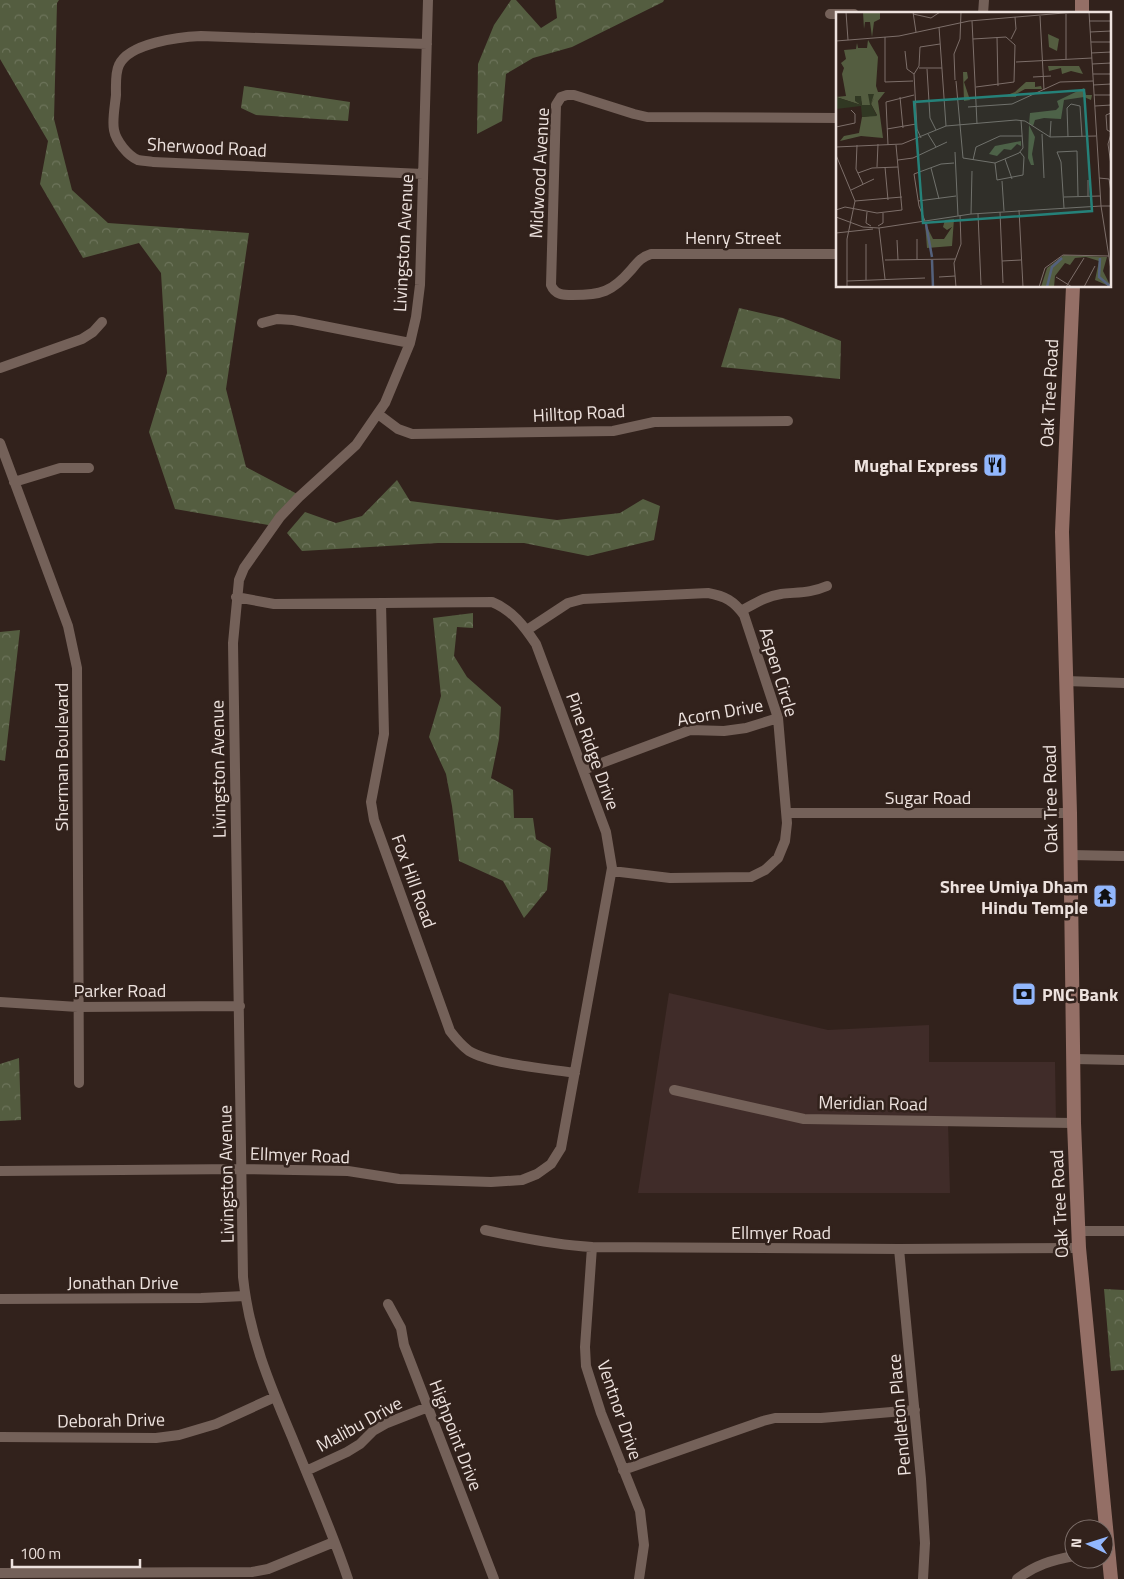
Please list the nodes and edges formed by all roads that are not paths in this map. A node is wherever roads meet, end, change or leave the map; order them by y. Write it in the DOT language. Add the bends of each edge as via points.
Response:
graph roads {
  1 [pos="428,0"];
  2 [pos="427,44"];
  3 [pos="836,118"];
  4 [pos="423,174"];
  5 [pos="836,254"];
  6 [pos="633,268"];
  7 [pos="1073,288"];
  8 [pos="102,322"];
  9 [pos="262,323"];
  10 [pos="410,343"];
  11 [pos="0,368"];
  12 [pos="378,414"];
  13 [pos="788,421"];
  14 [pos="0,443"];
  15 [pos="89,468"];
  16 [pos="14,482"];
  17 [pos="827,586"];
  18 [pos="236,597"];
  19 [pos="381,603"];
  20 [pos="741,611"];
  21 [pos="527,630"];
  22 [pos="1066,681"];
  23 [pos="1124,683"];
  24 [pos="778,718"];
  25 [pos="583,770"];
  26 [pos="787,813"];
  27 [pos="1070,813"];
  28 [pos="1070,855"];
  29 [pos="1124,856"];
  30 [pos="612,871"];
  31 [pos="0,1002"];
  32 [pos="240,1006"];
  33 [pos="78,1007"];
  34 [pos="1074,1059"];
  35 [pos="1124,1060"];
  36 [pos="575,1073"];
  37 [pos="79,1083"];
  38 [pos="674,1090"];
  39 [pos="1074,1123"];
  40 [pos="242,1169"];
  41 [pos="0,1171"];
  42 [pos="537,1174"];
  43 [pos="485,1230"];
  44 [pos="1078,1231"];
  45 [pos="1124,1231"];
  46 [pos="592,1247"];
  47 [pos="1079,1248"];
  48 [pos="899,1249"];
  49 [pos="245,1296"];
  50 [pos="0,1299"];
  51 [pos="388,1304"];
  52 [pos="275,1397"];
  53 [pos="428,1407"];
  54 [pos="915,1410"];
  55 [pos="0,1437"];
  56 [pos="624,1470"];
  57 [pos="306,1471"];
  58 [pos="1103,1519"];
  59 [pos="334,1542"];
  60 [pos="1064,1558"];
  61 [pos="0,1573"];
  62 [pos="206,1576"];
  63 [pos="348,1579"];
  64 [pos="494,1579"];
  65 [pos="639,1579"];
  66 [pos="923,1579"];
  67 [pos="1016,1579"];
  1 -- 2 [label="street, Livingston Avenue"];
  2 -- 4 [label="street, Livingston Avenue"];
  2 -- 4 [label="street, Sherwood Road" via="200,36 141,47 119,64 114,130 120,142 137,160"];
  3 -- 6 [label="street, Midwood Avenue" via="647,117 574,95 561,97 556,105 553,290 559,294 595,295 614,286"];
  4 -- 10 [label="street, Livingston Avenue" via="420,285"];
  5 -- 6 [label="street, Henry Street" via="651,254 644,256"];
  7 -- 22 [label="main road, Oak Tree Road" via="1062,532"];
  8 -- 11 [label="street" via="82,339"];
  9 -- 10 [label="street" via="277,319 294,320"];
  10 -- 12 [label="street, Livingston Avenue"];
  12 -- 13 [label="street, Hilltop Road" via="398,429 412,434 613,431 654,422"];
  12 -- 18 [label="street, Livingston Avenue" via="356,445 280,517 244,568"];
  14 -- 16 [label="street, Sherman Boulevard"];
  15 -- 16 [label="street" via="60,468"];
  16 -- 33 [label="street, Sherman Boulevard" via="68,626 77,668"];
  17 -- 20 [label="street" via="816,591 772,596"];
  18 -- 19 [label="street, Pine Ridge Drive" via="274,604"];
  18 -- 32 [label="street, Livingston Avenue" via="233,643"];
  19 -- 21 [label="street, Pine Ridge Drive" via="492,602 502,606"];
  19 -- 36 [label="street, Fox Hill Road" via="384,734 371,802 374,820 450,1032 471,1052 491,1059"];
  20 -- 21 [label="street, Aspen Circle" via="722,595 708,593 583,599 568,604"];
  20 -- 24 [label="street, Aspen Circle"];
  21 -- 25 [label="street, Pine Ridge Drive" via="536,644"];
  22 -- 23 [label="street"];
  22 -- 27 [label="main road, Oak Tree Road"];
  24 -- 25 [label="street, Acorn Drive" via="724,731 690,730"];
  24 -- 26 [label="street, Aspen Circle"];
  25 -- 30 [label="street, Pine Ridge Drive" via="606,832"];
  26 -- 27 [label="street, Sugar Road"];
  26 -- 30 [label="street, Aspen Circle" via="785,841 778,858 751,877 670,878"];
  27 -- 28 [label="main road, Oak Tree Road"];
  28 -- 29 [label="street"];
  28 -- 34 [label="main road, Oak Tree Road"];
  30 -- 36 [label="street, Pine Ridge Drive"];
  31 -- 33 [label="street, Parker Road"];
  32 -- 33 [label="street, Parker Road"];
  32 -- 40 [label="street, Livingston Avenue"];
  33 -- 37 [label="street, Sherman Boulevard"];
  34 -- 35 [label="street"];
  34 -- 39 [label="main road, Oak Tree Road"];
  36 -- 42 [label="street, Pine Ridge Drive" via="561,1148 551,1164"];
  38 -- 39 [label="street, Meridian Road" via="804,1119"];
  39 -- 44 [label="main road, Oak Tree Road"];
  40 -- 41 [label="street, Ellmyer Road"];
  40 -- 42 [label="street, Ellmyer Road" via="348,1171 400,1179 458,1182 522,1180"];
  40 -- 49 [label="street, Livingston Avenue"];
  43 -- 46 [label="street, Ellmyer Road"];
  44 -- 45 [label="street"];
  44 -- 47 [label="main road, Oak Tree Road"];
  46 -- 48 [label="street, Ellmyer Road"];
  46 -- 56 [label="street, Ventnor Drive" via="586,1366"];
  47 -- 48 [label="street, Ellmyer Road"];
  47 -- 58 [label="main road, Oak Tree Road"];
  48 -- 54 [label="street, Pendleton Place"];
  49 -- 50 [label="street, Jonathan Drive"];
  49 -- 52 [label="street, Livingston Avenue" via="255,1342"];
  51 -- 53 [label="street, Highpoint Drive" via="401,1328 404,1345"];
  52 -- 55 [label="street, Deborah Drive" via="216,1424 172,1436"];
  52 -- 57 [label="street, Livingston Avenue"];
  53 -- 57 [label="street, Malibu Drive" via="387,1423 347,1452"];
  53 -- 64 [label="street, Highpoint Drive"];
  54 -- 56 [label="street" via="821,1418 775,1418"];
  54 -- 66 [label="street, Pendleton Place" via="925,1543"];
  56 -- 65 [label="street, Ventnor Drive" via="642,1522 644,1545"];
  57 -- 59 [label="street, Livingston Avenue"];
  59 -- 62 [label="street" via="268,1569"];
  59 -- 63 [label="street, Livingston Avenue"];
  60 -- 67 [label="street" via="1039,1564"];
  61 -- 62 [label="street"];
}
